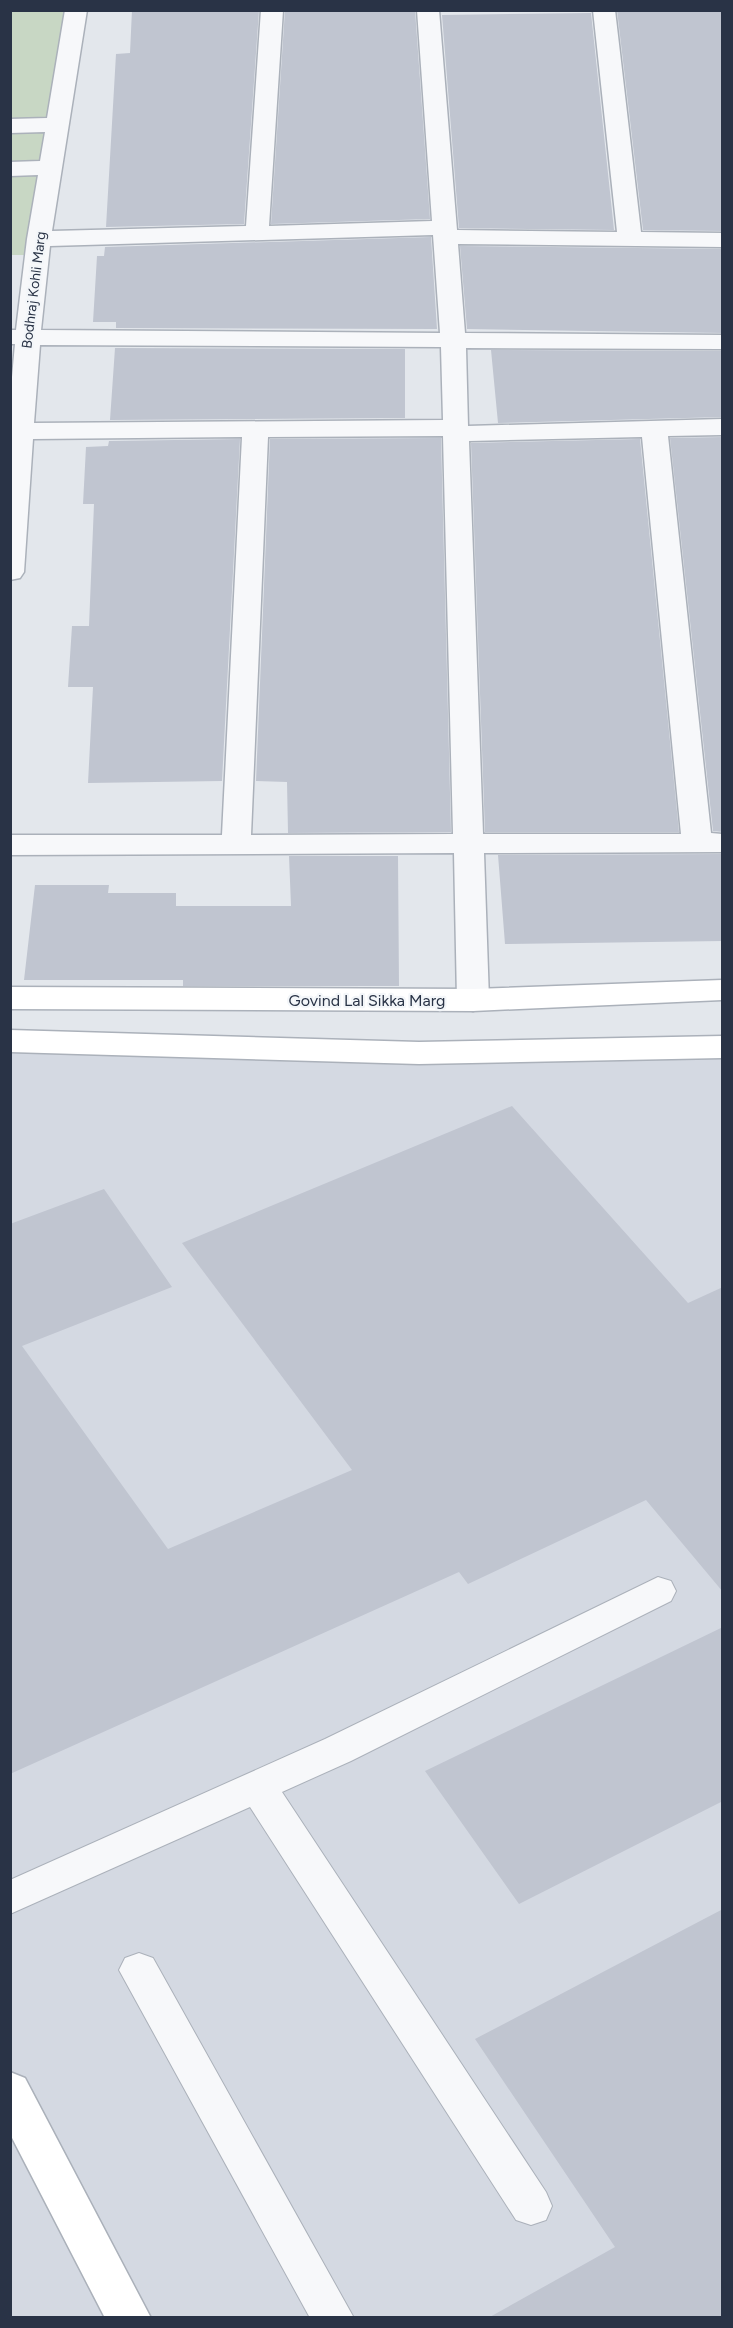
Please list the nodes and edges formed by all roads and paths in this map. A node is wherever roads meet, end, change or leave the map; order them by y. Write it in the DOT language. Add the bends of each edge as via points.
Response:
graph roads {
  1 [pos="76,10"];
  2 [pos="272,10"];
  3 [pos="428,10"];
  4 [pos="604,10"];
  5 [pos="58,125"];
  6 [pos="10,126"];
  7 [pos="52,167"];
  8 [pos="10,169"];
  9 [pos="257,233"];
  10 [pos="445,233"];
  11 [pos="630,239"];
  12 [pos="723,240"];
  13 [pos="33,242"];
  14 [pos="19,337"];
  15 [pos="453,340"];
  16 [pos="723,342"];
  17 [pos="723,428"];
  18 [pos="654,429"];
  19 [pos="255,430"];
  20 [pos="456,431"];
  21 [pos="21,432"];
  22 [pos="10,572"];
  23 [pos="10,844"];
  24 [pos="236,844"];
  25 [pos="710,844"];
  26 [pos="468,845"];
  27 [pos="723,990"];
  28 [pos="10,998"];
  29 [pos="473,1000"];
  30 [pos="10,1041"];
  31 [pos="721,1050"];
  32 [pos="658,1591"];
  33 [pos="257,1786"];
  34 [pos="10,1898"];
  35 [pos="139,1970"];
  36 [pos="10,2091"];
  37 [pos="531,2206"];
  38 [pos="129,2318"];
  39 [pos="333,2318"];
  1 -- 5 [label="street, Bodhraj Kohli Marg"];
  2 -- 9 [label="street"];
  3 -- 10 [label="street"];
  4 -- 11 [label="street"];
  5 -- 6 [label="street"];
  5 -- 7 [label="street, Bodhraj Kohli Marg"];
  7 -- 8 [label="street"];
  7 -- 13 [label="street, Bodhraj Kohli Marg"];
  9 -- 10 [label="street"];
  9 -- 13 [label="street"];
  10 -- 11 [label="street"];
  10 -- 15 [label="street"];
  11 -- 12 [label="street"];
  13 -- 14 [label="street, Bodhraj Kohli Marg"];
  14 -- 15 [label="street"];
  14 -- 21 [label="street, Bodhraj Kohli Marg"];
  15 -- 16 [label="street"];
  15 -- 20 [label="street"];
  17 -- 18 [label="street"];
  18 -- 20 [label="street"];
  18 -- 25 [label="street"];
  19 -- 20 [label="street"];
  19 -- 21 [label="street"];
  19 -- 24 [label="street"];
  20 -- 26 [label="street"];
  21 -- 22 [label="street, Bodhraj Kohli Marg"];
  23 -- 24 [label="street"];
  24 -- 26 [label="street"];
  25 -- 26 [label="street"];
  26 -- 29 [label="street"];
  27 -- 29 [label="street, Govind Lal Sikka Marg"];
  28 -- 29 [label="street, Govind Lal Sikka Marg"];
  30 -- 31 [label="street" via="104,1040 419,1053 661,1046"];
  32 -- 33 [label="lane" via="338,1750"];
  33 -- 34 [label="lane"];
  33 -- 37 [label="lane"];
  35 -- 39 [label="lane"];
  36 -- 38 [label="street"];
}
